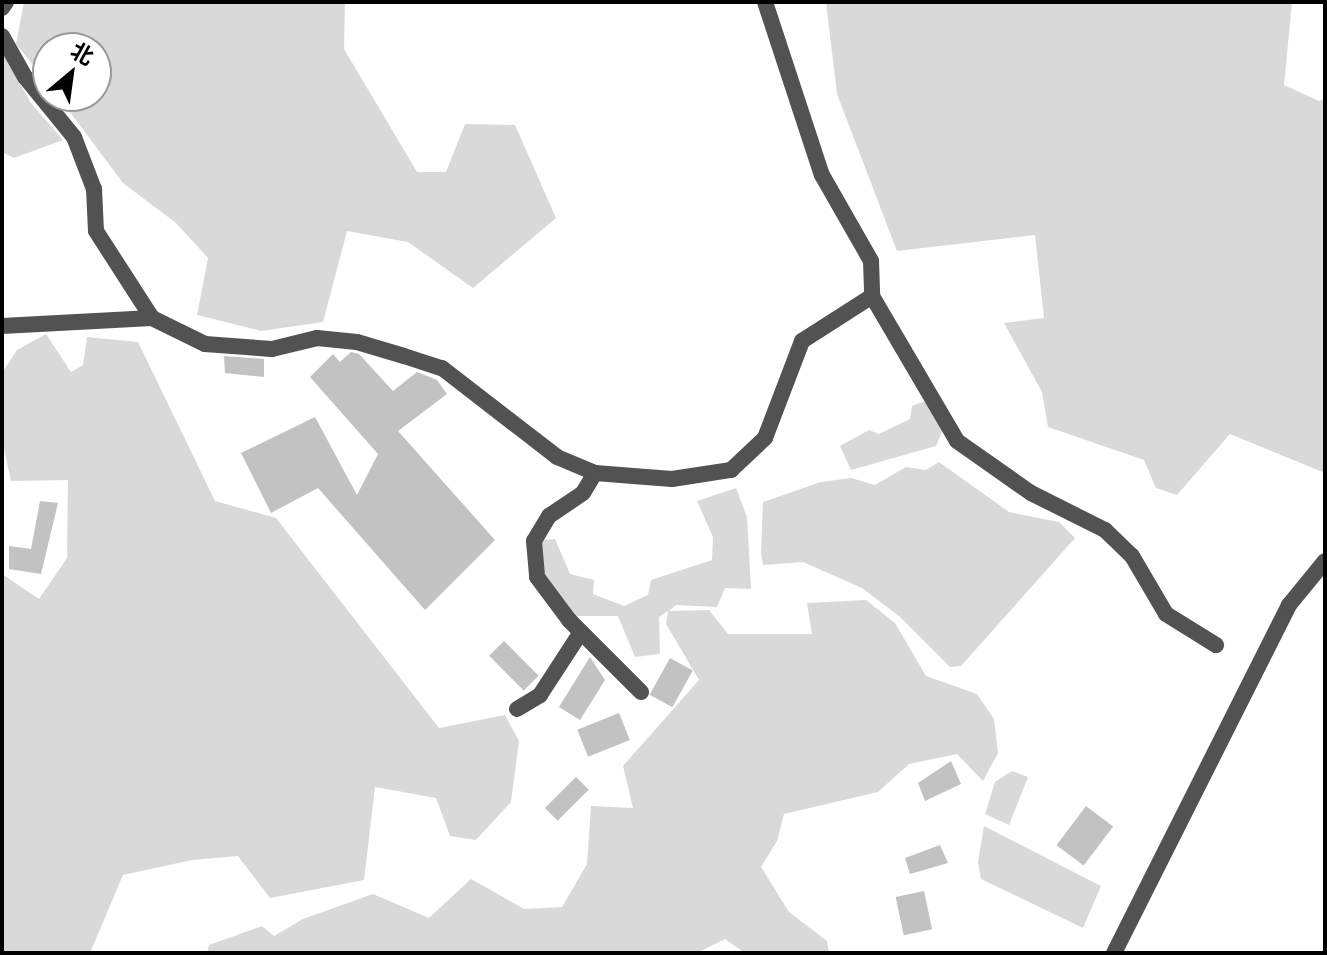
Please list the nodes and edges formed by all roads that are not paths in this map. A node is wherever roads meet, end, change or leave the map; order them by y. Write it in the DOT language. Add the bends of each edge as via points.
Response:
graph roads {
  1 [pos="6,2"];
  2 [pos="765,2"];
  3 [pos="2,8"];
  4 [pos="2,36"];
  5 [pos="872,296"];
  6 [pos="152,318"];
  7 [pos="2,326"];
  8 [pos="595,473"];
  9 [pos="1325,561"];
  10 [pos="581,632"];
  11 [pos="1216,645"];
  12 [pos="641,692"];
  13 [pos="517,709"];
  14 [pos="1114,953"];
  1 -- 3 [label="street"];
  2 -- 5 [label="street" via="822,175 871,261"];
  4 -- 6 [label="street" via="25,77 74,137 94,189 96,231"];
  5 -- 8 [label="street" via="802,341 765,438 731,470 672,479"];
  5 -- 11 [label="street" via="957,441 1031,493 1105,530 1132,556 1166,614"];
  6 -- 7 [label="street"];
  6 -- 8 [label="street" via="205,344 272,349 317,338 442,368 557,457"];
  8 -- 10 [label="street" via="583,493 549,516 534,541 537,577"];
  9 -- 14 [label="street" via="1289,605"];
  10 -- 12 [label="street"];
  10 -- 13 [label="street" via="540,695"];
}
